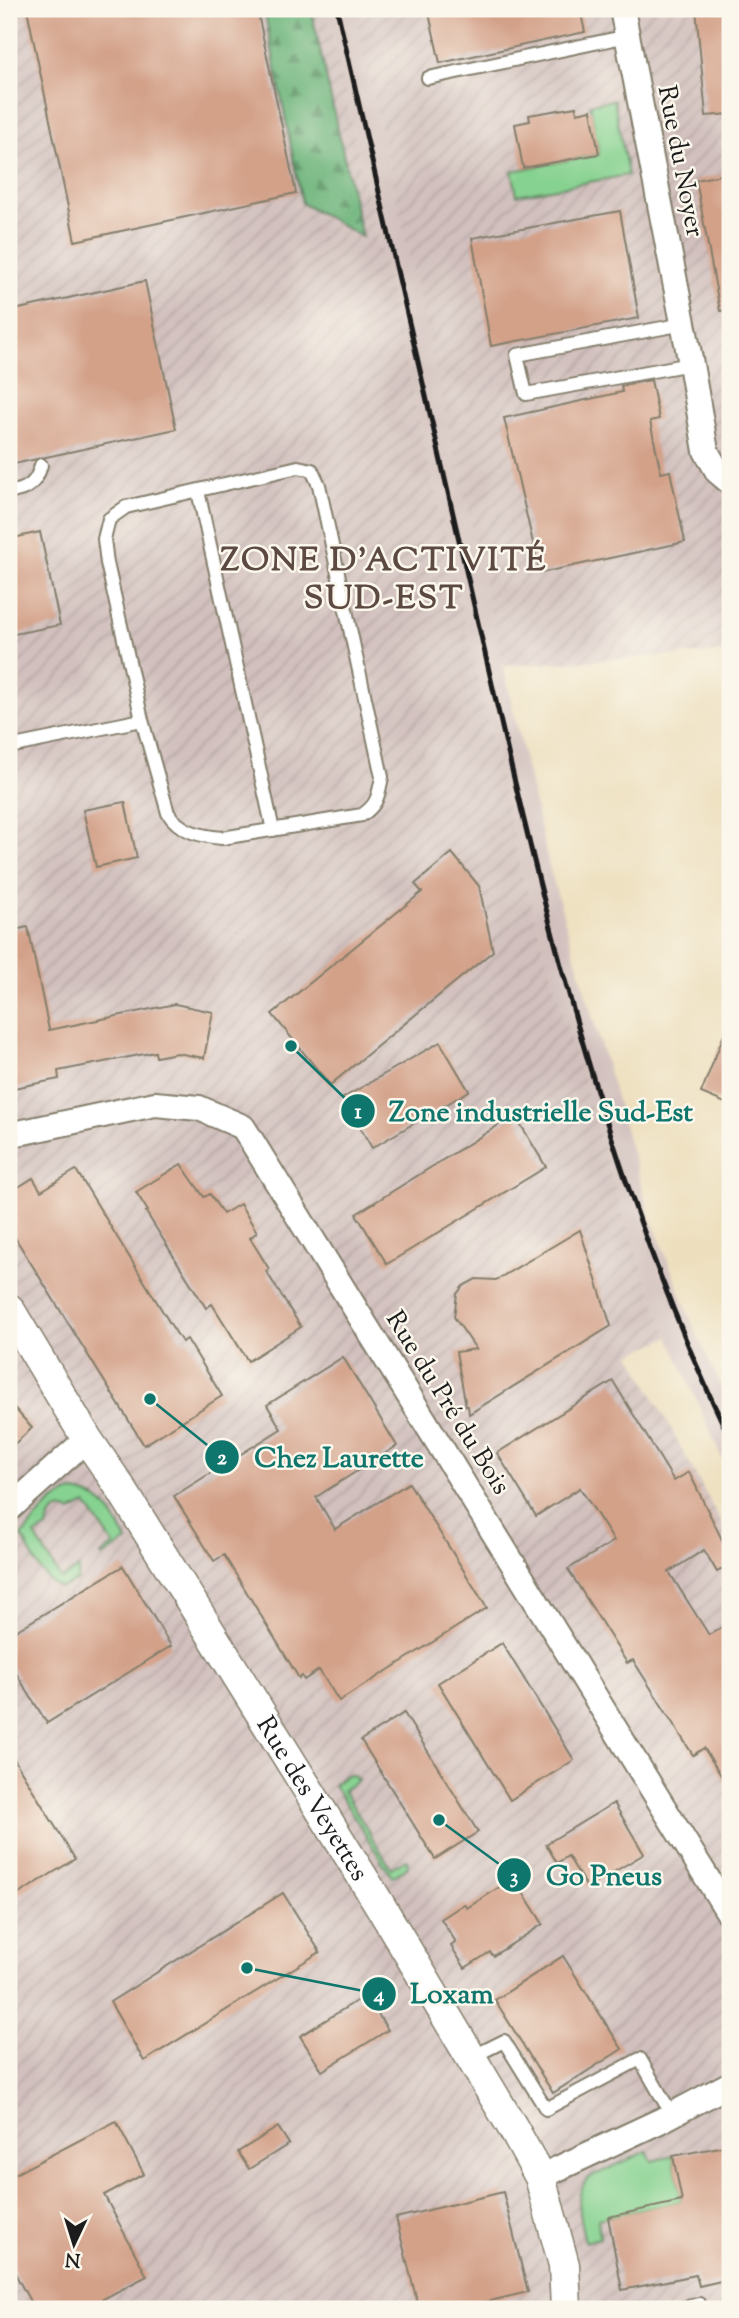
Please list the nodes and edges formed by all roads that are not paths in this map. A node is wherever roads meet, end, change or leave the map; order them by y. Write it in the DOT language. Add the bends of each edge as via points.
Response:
graph roads {
  1 [pos="622,9"];
  2 [pos="628,36"];
  3 [pos="428,78"];
  4 [pos="684,324"];
  5 [pos="691,364"];
  6 [pos="41,465"];
  7 [pos="730,482"];
  8 [pos="198,491"];
  9 [pos="9,492"];
  10 [pos="142,720"];
  11 [pos="9,747"];
  12 [pos="274,830"];
  13 [pos="9,1135"];
  14 [pos="9,1309"];
  15 [pos="87,1439"];
  16 [pos="9,1509"];
  17 [pos="730,1915"];
  18 [pos="472,2057"];
  19 [pos="730,2084"];
  20 [pos="672,2115"];
  21 [pos="540,2177"];
  22 [pos="699,2304"];
  23 [pos="566,2309"];
  24 [pos="679,2309"];
  1 -- 2 [label="street, Rue du Noyer"];
  2 -- 3 [label="lane"];
  2 -- 4 [label="street, Rue du Noyer"];
  4 -- 5 [label="street, Rue du Noyer"];
  4 -- 5 [label="lane" via="517,355 526,394"];
  5 -- 7 [label="street, Rue du Noyer" via="706,451"];
  6 -- 9 [label="lane" via="31,486"];
  8 -- 10 [label="lane" via="126,508 109,519 104,539"];
  8 -- 12 [label="lane"];
  8 -- 12 [label="lane" via="298,467 312,470 320,485 382,778 378,797 362,815"];
  10 -- 11 [label="lane"];
  10 -- 12 [label="lane" via="174,823 200,835 222,838"];
  13 -- 17 [label="street, Rue du Pré du Bois" via="155,1104 200,1108 243,1128"];
  14 -- 15 [label="street, Rue des Veyettes"];
  15 -- 16 [label="street"];
  15 -- 18 [label="street, Rue des Veyettes"];
  18 -- 20 [label="lane" via="504,2041 546,2109 640,2059"];
  18 -- 21 [label="street, Rue des Veyettes"];
  19 -- 20 [label="street"];
  20 -- 21 [label="street"];
  21 -- 23 [label="street, Rue des Veyettes" via="564,2265"];
  22 -- 24 [label="lane"];
}
